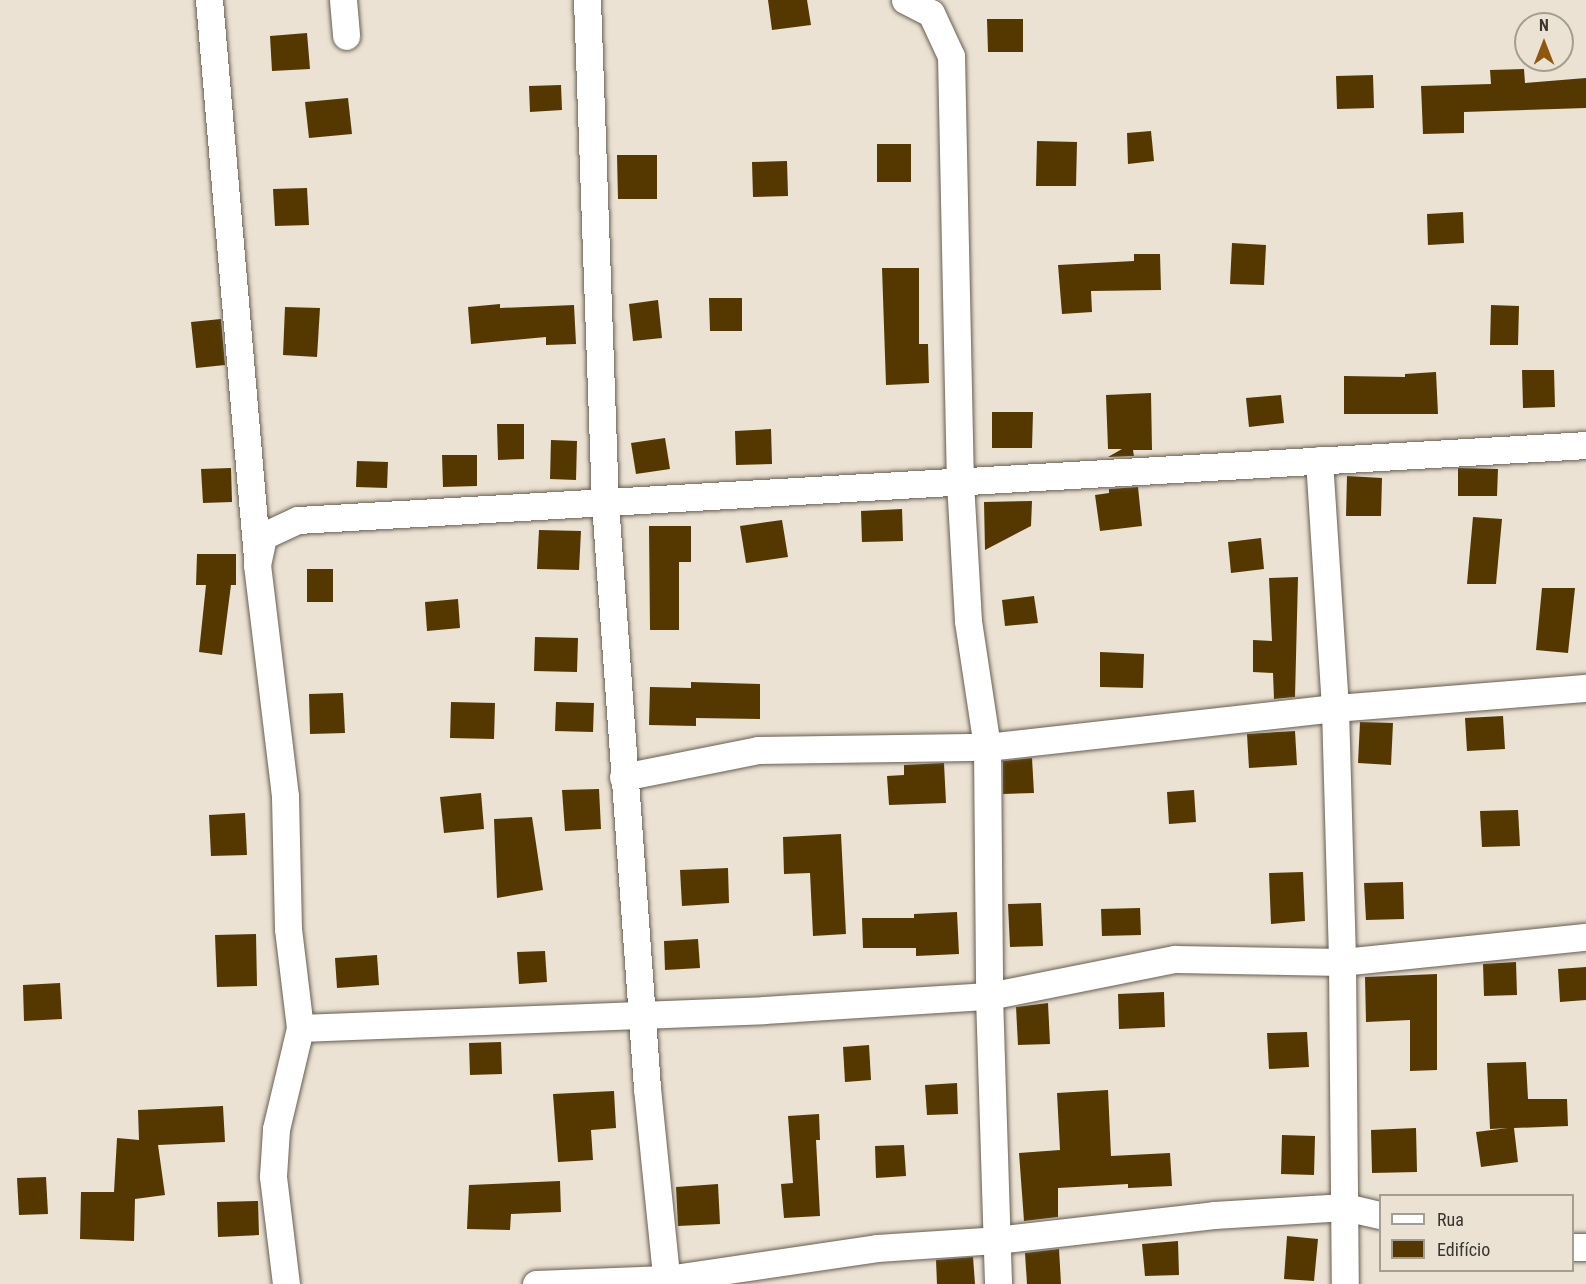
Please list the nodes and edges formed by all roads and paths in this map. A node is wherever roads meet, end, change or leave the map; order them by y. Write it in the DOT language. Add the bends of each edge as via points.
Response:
graph roads {
  1 [pos="208,0"];
  2 [pos="343,0"];
  3 [pos="587,0"];
  4 [pos="905,0"];
  5 [pos="346,36"];
  6 [pos="1586,445"];
  7 [pos="1319,460"];
  8 [pos="960,482"];
  9 [pos="605,503"];
  10 [pos="257,565"];
  11 [pos="1586,688"];
  12 [pos="1335,708"];
  13 [pos="987,747"];
  14 [pos="623,777"];
  15 [pos="1586,937"];
  16 [pos="1342,962"];
  17 [pos="988,996"];
  18 [pos="642,1013"];
  19 [pos="300,1028"];
  20 [pos="1345,1207"];
  21 [pos="1379,1215"];
  22 [pos="996,1240"];
  23 [pos="667,1282"];
  24 [pos="286,1284"];
  25 [pos="536,1284"];
  26 [pos="998,1284"];
  27 [pos="1345,1284"];
  1 -- 10 [label="street"];
  2 -- 5 [label="street"];
  3 -- 9 [label="street"];
  4 -- 8 [label="street" via="930,13 951,56"];
  6 -- 7 [label="street"];
  7 -- 8 [label="street"];
  7 -- 12 [label="street"];
  8 -- 9 [label="street"];
  8 -- 13 [label="street" via="968,621"];
  9 -- 10 [label="street" via="298,520 263,536"];
  9 -- 14 [label="street"];
  10 -- 19 [label="street" via="285,796 288,929"];
  11 -- 12 [label="street"];
  12 -- 13 [label="street"];
  12 -- 16 [label="street"];
  13 -- 14 [label="street" via="758,750"];
  13 -- 17 [label="street"];
  14 -- 18 [label="street"];
  15 -- 16 [label="street"];
  16 -- 17 [label="street" via="1175,959"];
  16 -- 20 [label="street"];
  17 -- 18 [label="street"];
  17 -- 22 [label="street"];
  18 -- 19 [label="street"];
  18 -- 23 [label="street"];
  19 -- 24 [label="street" via="276,1129 273,1176"];
  20 -- 21 [label="street"];
  20 -- 22 [label="street" via="1214,1215"];
  20 -- 27 [label="street"];
  22 -- 23 [label="street" via="877,1248"];
  22 -- 26 [label="street"];
  23 -- 25 [label="street"];
}
